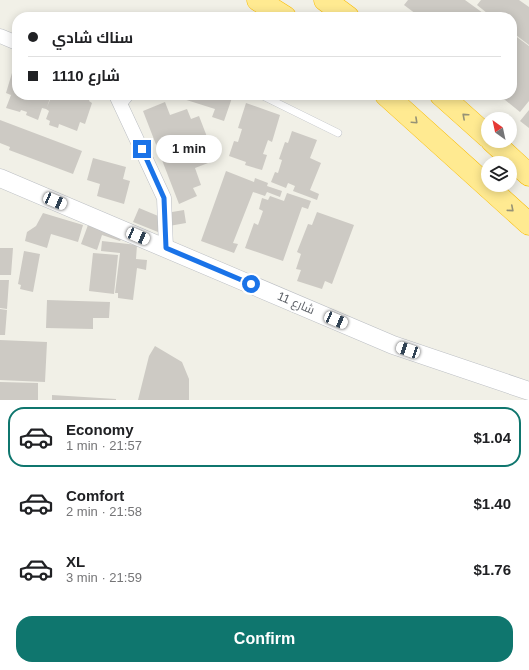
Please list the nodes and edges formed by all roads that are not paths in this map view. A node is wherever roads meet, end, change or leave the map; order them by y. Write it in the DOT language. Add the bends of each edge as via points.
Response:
graph roads {
  1 [pos="258,0"];
  2 [pos="325,0"];
  3 [pos="277,12"];
  4 [pos="341,12"];
  5 [pos="0,36"];
  6 [pos="12,41"];
  7 [pos="123,100"];
  8 [pos="271,100"];
  9 [pos="392,100"];
  10 [pos="447,100"];
  11 [pos="481,131"];
  12 [pos="338,133"];
  13 [pos="500,148"];
  14 [pos="529,175"];
  15 [pos="0,178"];
  16 [pos="529,224"];
  17 [pos="166,248"];
  18 [pos="529,391"];
  1 -- 3 [label="highway"];
  2 -- 4 [label="highway"];
  5 -- 6 [label="street"];
  7 -- 17 [label="street" via="164,198"];
  8 -- 12 [label="lane"];
  9 -- 16 [label="highway, one-way"];
  11 -- 10 [label="highway, one-way"];
  13 -- 14 [label="highway"];
  15 -- 17 [label="street, شارع 11"];
  17 -- 18 [label="street, شارع 11" via="393,344"];
}
